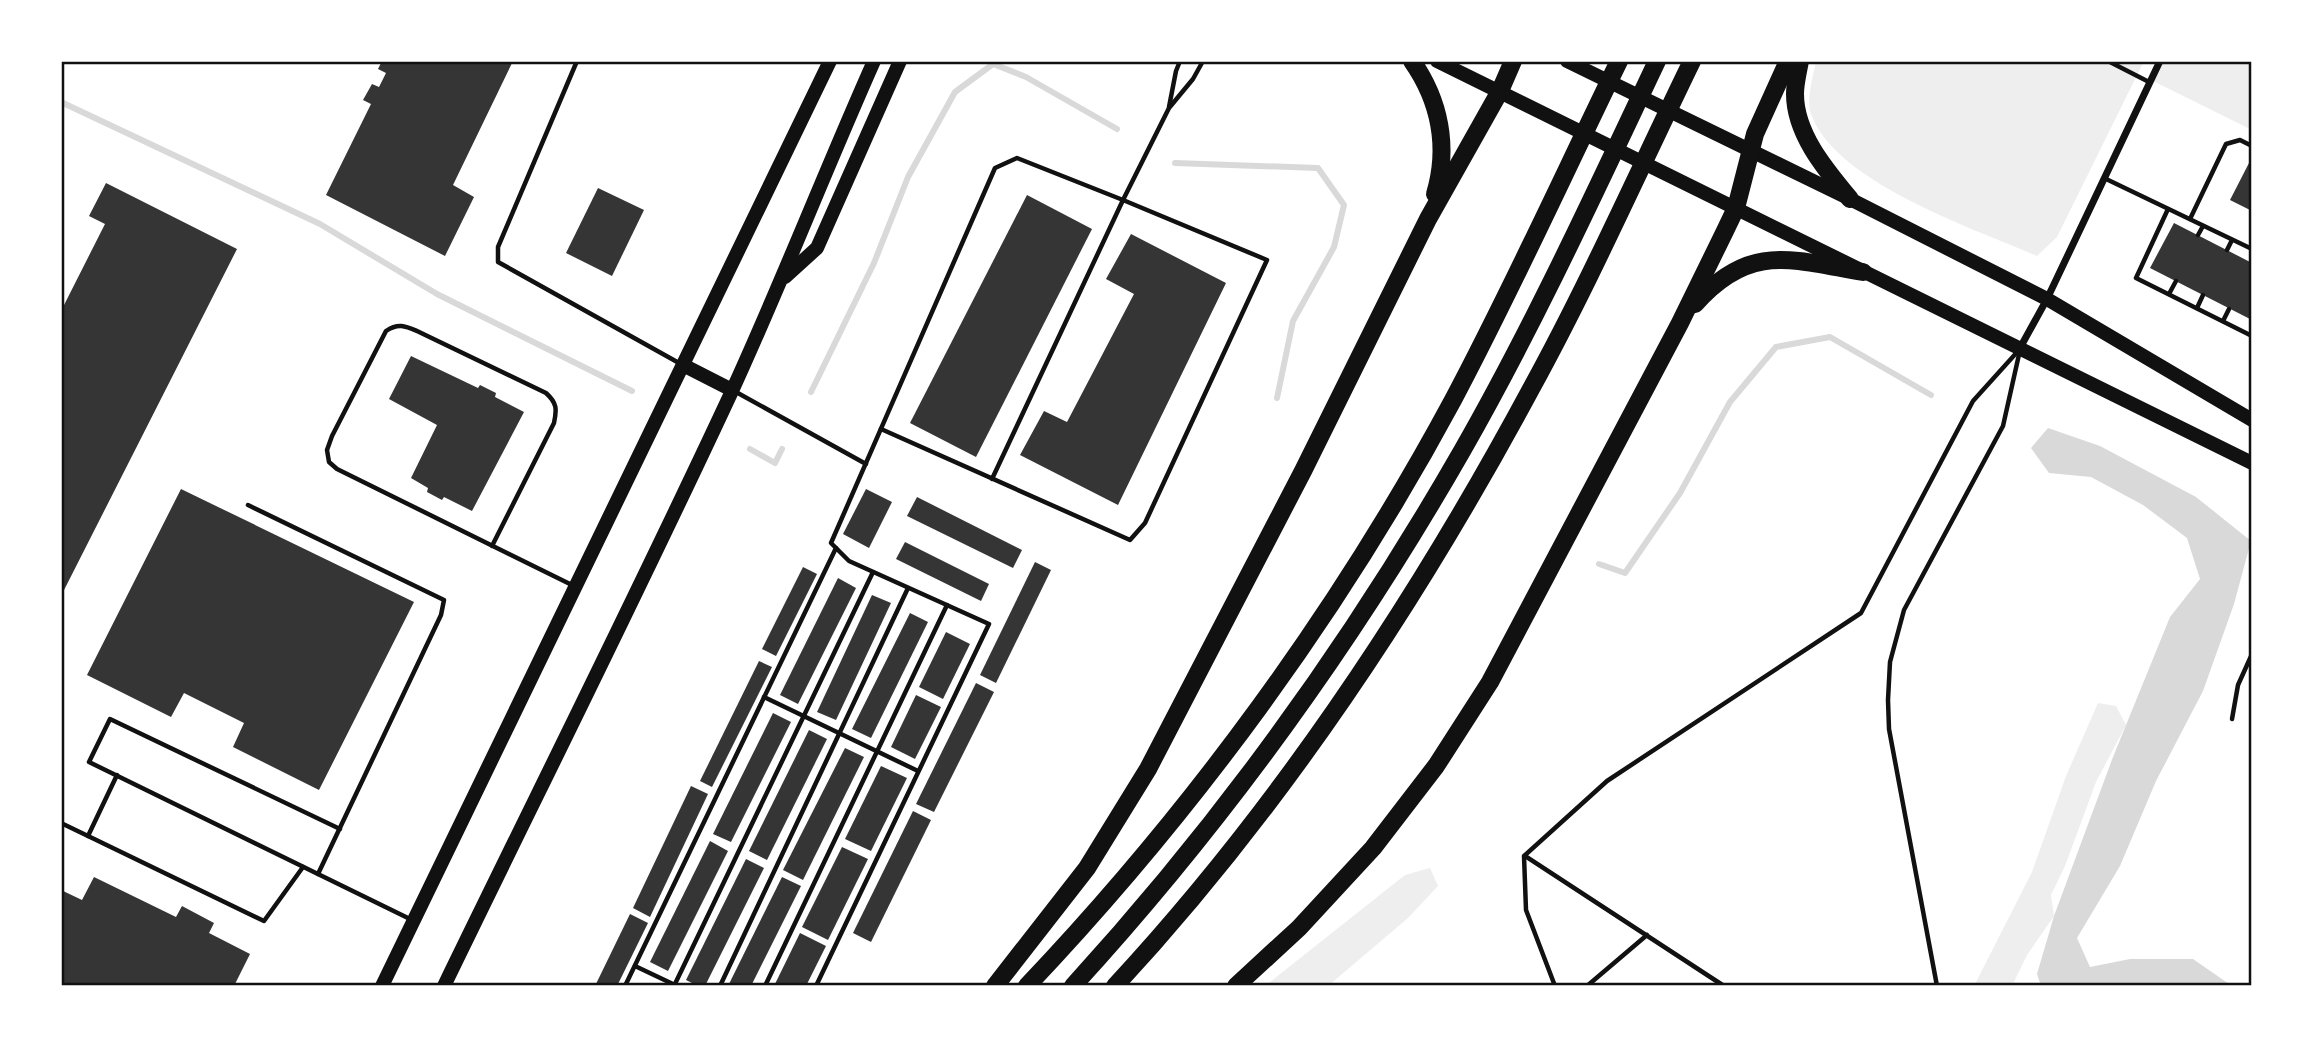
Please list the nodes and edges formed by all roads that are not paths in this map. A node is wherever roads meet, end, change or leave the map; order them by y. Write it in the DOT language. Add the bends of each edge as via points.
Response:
graph roads {
  1 [pos="577,61"];
  2 [pos="830,61"];
  3 [pos="874,61"];
  4 [pos="900,61"];
  5 [pos="1180,61"];
  6 [pos="1203,61"];
  7 [pos="1412,61"];
  8 [pos="1437,61"];
  9 [pos="1513,61"];
  10 [pos="1567,61"];
  11 [pos="1619,61"];
  12 [pos="1657,61"];
  13 [pos="1692,61"];
  14 [pos="1787,61"];
  15 [pos="1800,61"];
  16 [pos="2108,61"];
  17 [pos="2161,61"];
  18 [pos="2150,83"];
  19 [pos="1500,91"];
  20 [pos="1169,108"];
  21 [pos="2252,146"];
  22 [pos="1751,150"];
  23 [pos="2104,178"];
  24 [pos="1850,199"];
  25 [pos="1123,200"];
  26 [pos="1736,208"];
  27 [pos="2168,209"];
  28 [pos="1428,219"];
  29 [pos="2189,219"];
  30 [pos="2203,226"];
  31 [pos="2198,235"];
  32 [pos="2232,240"];
  33 [pos="2252,249"];
  34 [pos="2227,250"];
  35 [pos="1863,272"];
  36 [pos="782,280"];
  37 [pos="2176,281"];
  38 [pos="2169,294"];
  39 [pos="2203,295"];
  40 [pos="2047,299"];
  41 [pos="2197,308"];
  42 [pos="2229,309"];
  43 [pos="2223,321"];
  44 [pos="1680,323"];
  45 [pos="2252,336"];
  46 [pos="2020,349"];
  47 [pos="683,365"];
  48 [pos="732,390"];
  49 [pos="2252,420"];
  50 [pos="881,429"];
  51 [pos="2252,463"];
  52 [pos="866,464"];
  53 [pos="992,479"];
  54 [pos="248,505"];
  55 [pos="492,546"];
  56 [pos="836,548"];
  57 [pos="873,572"];
  58 [pos="576,587"];
  59 [pos="908,588"];
  60 [pos="947,605"];
  61 [pos="2252,654"];
  62 [pos="764,697"];
  63 [pos="804,716"];
  64 [pos="2232,719"];
  65 [pos="839,733"];
  66 [pos="878,751"];
  67 [pos="918,771"];
  68 [pos="117,775"];
  69 [pos="61,823"];
  70 [pos="340,829"];
  71 [pos="88,836"];
  72 [pos="1524,856"];
  73 [pos="303,867"];
  74 [pos="318,874"];
  75 [pos="414,921"];
  76 [pos="1647,935"];
  77 [pos="635,966"];
  78 [pos="676,985"];
  79 [pos="382,986"];
  80 [pos="444,986"];
  81 [pos="625,986"];
  82 [pos="720,986"];
  83 [pos="765,986"];
  84 [pos="816,986"];
  85 [pos="995,986"];
  86 [pos="1027,986"];
  87 [pos="1073,986"];
  88 [pos="1115,986"];
  89 [pos="1236,986"];
  90 [pos="1555,986"];
  91 [pos="1587,986"];
  92 [pos="1724,986"];
  93 [pos="1937,986"];
  1 -- 47 [label="lane" via="498,247 498,262"];
  2 -- 47 [label="main road"];
  3 -- 36 [label="main road"];
  4 -- 36 [label="main road" via="817,248"];
  5 -- 20 [label="lane"];
  6 -- 20 [label="lane"];
  7 -- 28 [label="highway" via="1435,104 1442,132 1440,173"];
  8 -- 19 [label="main road"];
  9 -- 19 [label="highway"];
  10 -- 22 [label="main road"];
  11 -- 86 [label="highway" via="1452,401 1349,575 1214,765"];
  12 -- 87 [label="highway" via="1489,402 1381,585 1217,816"];
  13 -- 88 [label="highway" via="1527,396 1451,534 1313,741 1221,863"];
  14 -- 22 [label="highway"];
  15 -- 24 [label="highway" via="1795,93 1801,123 1818,156"];
  16 -- 18 [label="lane"];
  17 -- 18 [label="street"];
  18 -- 23 [label="street"];
  19 -- 26 [label="main road"];
  19 -- 28 [label="highway"];
  20 -- 25 [label="lane"];
  21 -- 29 [label="lane" via="2240,140 2226,144"];
  22 -- 24 [label="main road"];
  22 -- 26 [label="highway"];
  23 -- 27 [label="lane"];
  23 -- 40 [label="street"];
  24 -- 40 [label="main road"];
  25 -- 50 [label="lane" via="1017,158 995,168"];
  25 -- 53 [label="lane"];
  25 -- 53 [label="lane" via="1266,260 1145,523 1130,540"];
  26 -- 35 [label="main road"];
  26 -- 44 [label="highway"];
  27 -- 29 [label="lane"];
  27 -- 38 [label="lane" via="2137,278"];
  28 -- 85 [label="highway" via="1149,769 1087,868"];
  29 -- 30 [label="lane"];
  30 -- 31 [label="lane"];
  30 -- 32 [label="lane"];
  32 -- 33 [label="lane"];
  32 -- 34 [label="lane"];
  35 -- 44 [label="highway" via="1792,259 1745,265 1713,286"];
  35 -- 46 [label="main road"];
  36 -- 48 [label="main road"];
  37 -- 38 [label="lane"];
  38 -- 41 [label="lane"];
  39 -- 41 [label="lane"];
  40 -- 46 [label="street"];
  40 -- 49 [label="main road"];
  41 -- 43 [label="lane"];
  42 -- 43 [label="lane"];
  43 -- 45 [label="lane"];
  44 -- 89 [label="highway" via="1515,639 1436,766 1338,888"];
  46 -- 51 [label="main road"];
  46 -- 72 [label="lane" via="1973,401 1861,613 1607,781"];
  46 -- 93 [label="lane" via="2003,426 1904,610 1890,662 1891,739"];
  47 -- 48 [label="main road"];
  47 -- 58 [label="main road"];
  48 -- 52 [label="lane"];
  48 -- 80 [label="main road"];
  50 -- 52 [label="lane"];
  50 -- 53 [label="lane"];
  52 -- 56 [label="lane" via="831,543"];
  54 -- 70 [label="lane" via="444,600 442,615"];
  55 -- 55 [label="lane" via="329,463 332,436 386,331 395,325 417,331 555,400 554,423"];
  55 -- 58 [label="lane"];
  56 -- 57 [label="lane" via="849,562"];
  56 -- 62 [label="lane"];
  57 -- 59 [label="lane"];
  57 -- 63 [label="lane"];
  58 -- 75 [label="main road"];
  59 -- 60 [label="lane"];
  59 -- 65 [label="lane"];
  60 -- 66 [label="lane"];
  60 -- 67 [label="lane" via="989,624"];
  61 -- 64 [label="lane" via="2238,685"];
  62 -- 63 [label="lane"];
  62 -- 77 [label="lane"];
  63 -- 65 [label="lane"];
  63 -- 78 [label="lane"];
  65 -- 66 [label="lane"];
  65 -- 82 [label="lane"];
  66 -- 67 [label="lane"];
  66 -- 83 [label="lane"];
  67 -- 84 [label="lane"];
  68 -- 70 [label="lane" via="89,762 110,719"];
  68 -- 71 [label="lane"];
  68 -- 73 [label="lane"];
  69 -- 71 [label="lane"];
  70 -- 74 [label="lane"];
  71 -- 73 [label="lane" via="264,921"];
  72 -- 76 [label="lane"];
  72 -- 90 [label="lane" via="1526,910"];
  73 -- 74 [label="lane"];
  74 -- 75 [label="lane"];
  75 -- 79 [label="main road"];
  76 -- 91 [label="lane"];
  76 -- 92 [label="lane"];
  77 -- 78 [label="lane"];
  77 -- 81 [label="lane"];
}
